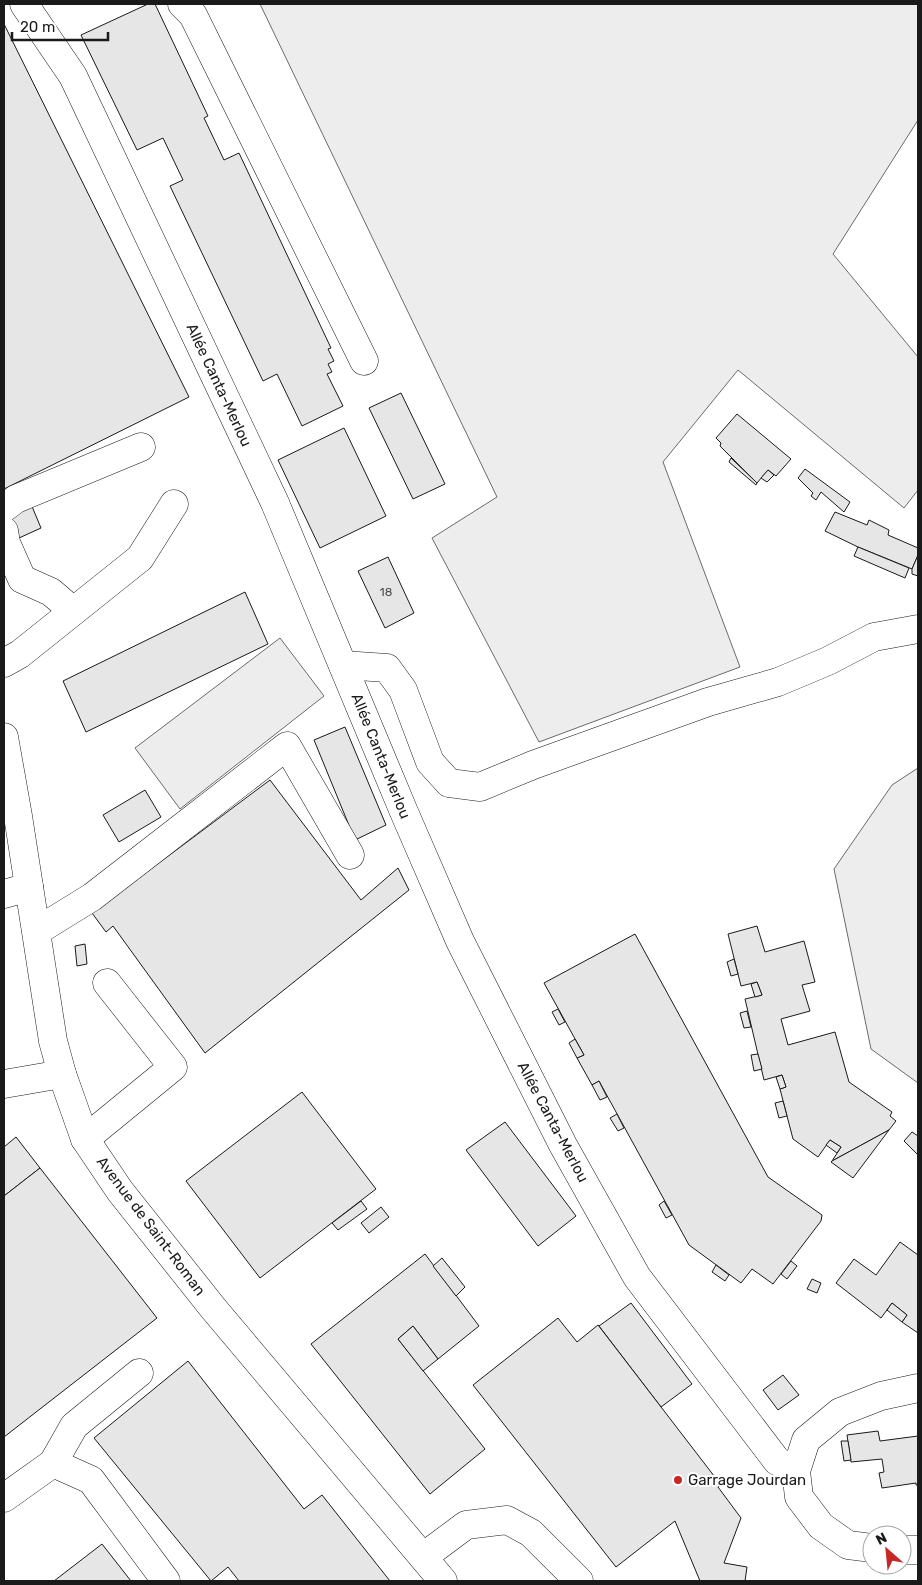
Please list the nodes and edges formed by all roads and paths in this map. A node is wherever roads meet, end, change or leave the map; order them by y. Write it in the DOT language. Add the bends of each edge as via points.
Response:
graph roads {
  1 [pos="24,4"];
  2 [pos="182,4"];
  3 [pos="364,361"];
  4 [pos="141,447"];
  5 [pos="174,504"];
  6 [pos="4,508"];
  7 [pos="4,530"];
  8 [pos="73,611"];
  9 [pos="918,629"];
  10 [pos="4,663"];
  11 [pos="343,665"];
  12 [pos="4,737"];
  13 [pos="350,855"];
  14 [pos="16,890"];
  15 [pos="37,931"];
  16 [pos="107,983"];
  17 [pos="62,1074"];
  18 [pos="4,1084"];
  19 [pos="85,1139"];
  20 [pos="139,1373"];
  21 [pos="918,1388"];
  22 [pos="53,1463"];
  23 [pos="796,1471"];
  24 [pos="4,1498"];
  25 [pos="862,1547"];
  26 [pos="422,1557"];
  27 [pos="166,1581"];
  28 [pos="443,1581"];
  29 [pos="580,1581"];
  1 -- 11 [label="street, Allée Canta-Merlou" via="73,76 275,503"];
  2 -- 3 [label="street" via="193,14"];
  4 -- 6 [label="street" via="16,499"];
  5 -- 8 [label="street" via="140,558"];
  7 -- 8 [label="street" via="6,543 22,579 51,592"];
  8 -- 10 [label="street"];
  9 -- 11 [label="street" via="874,637 778,682 708,702 480,787 449,783 430,762 403,690 388,668"];
  11 -- 23 [label="street, Allée Canta-Merlou" via="460,941 563,1145 637,1277 777,1461"];
  12 -- 14 [label="street, Avenue de Saint-Roman" via="17,806"];
  13 -- 15 [label="street" via="287,746 92,896"];
  14 -- 15 [label="street, Avenue de Saint-Roman"];
  15 -- 17 [label="street, Avenue de Saint-Roman" via="53,1041"];
  16 -- 19 [label="street" via="173,1067"];
  17 -- 18 [label="street"];
  17 -- 19 [label="street, Avenue de Saint-Roman"];
  19 -- 26 [label="street, Avenue de Saint-Roman" via="120,1191 213,1308"];
  20 -- 22 [label="street" via="74,1426"];
  21 -- 23 [label="street" via="881,1396 840,1412 806,1440"];
  22 -- 24 [label="street"];
  22 -- 27 [label="street" via="91,1480"];
  23 -- 25 [label="street" via="799,1497 821,1526 848,1545"];
  26 -- 28 [label="street, Avenue de Saint-Roman"];
  26 -- 29 [label="street" via="466,1525 507,1520 531,1532"];
}
